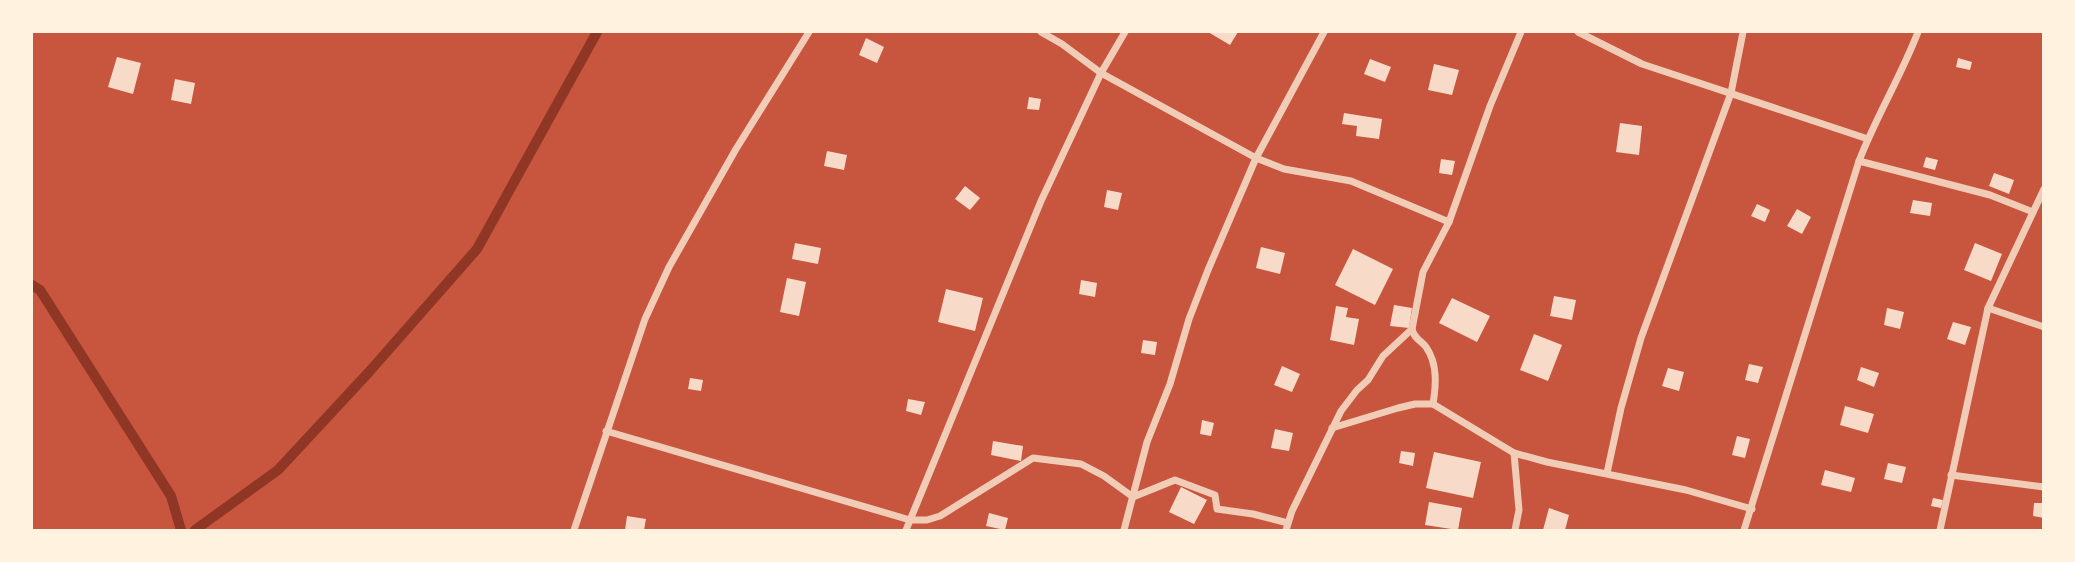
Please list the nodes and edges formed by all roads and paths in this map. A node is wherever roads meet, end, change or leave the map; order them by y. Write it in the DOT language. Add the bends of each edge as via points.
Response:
graph roads {
  1 [pos="809,32"];
  2 [pos="1041,32"];
  3 [pos="1125,32"];
  4 [pos="1324,32"];
  5 [pos="1521,32"];
  6 [pos="1578,32"];
  7 [pos="1743,32"];
  8 [pos="1918,32"];
  9 [pos="1101,73"];
  10 [pos="1731,93"];
  11 [pos="1868,139"];
  12 [pos="1256,158"];
  13 [pos="1859,161"];
  14 [pos="2043,189"];
  15 [pos="2034,212"];
  16 [pos="1449,222"];
  17 [pos="1989,308"];
  18 [pos="2043,327"];
  19 [pos="1412,329"];
  20 [pos="1433,404"];
  21 [pos="1332,428"];
  22 [pos="606,432"];
  23 [pos="1514,453"];
  24 [pos="1607,473"];
  25 [pos="1951,475"];
  26 [pos="2043,486"];
  27 [pos="1133,497"];
  28 [pos="1752,509"];
  29 [pos="910,520"];
  30 [pos="1287,527"];
  31 [pos="574,530"];
  32 [pos="906,530"];
  33 [pos="1124,530"];
  34 [pos="1514,530"];
  35 [pos="1744,530"];
  36 [pos="1940,530"];
  1 -- 22 [label="street" via="669,267 645,318"];
  2 -- 9 [label="street"];
  3 -- 9 [label="street"];
  4 -- 12 [label="street"];
  5 -- 16 [label="street"];
  6 -- 10 [label="street" via="1642,64"];
  7 -- 10 [label="street"];
  8 -- 11 [label="street"];
  9 -- 12 [label="street"];
  9 -- 29 [label="street" via="1041,201"];
  10 -- 11 [label="street"];
  10 -- 24 [label="street" via="1641,338"];
  11 -- 13 [label="street"];
  12 -- 16 [label="street" via="1284,169 1351,181"];
  12 -- 27 [label="street" via="1189,319"];
  13 -- 15 [label="street" via="1990,195"];
  13 -- 28 [label="street"];
  14 -- 15 [label="street"];
  15 -- 17 [label="street"];
  16 -- 19 [label="street" via="1423,272"];
  17 -- 18 [label="street"];
  17 -- 25 [label="street"];
  19 -- 20 [label="street" via="1433,365"];
  19 -- 21 [label="street" via="1383,356"];
  20 -- 21 [label="street" via="1398,408"];
  20 -- 23 [label="street"];
  21 -- 30 [label="street"];
  22 -- 29 [label="street"];
  22 -- 31 [label="street"];
  23 -- 24 [label="street"];
  23 -- 34 [label="street" via="1519,510"];
  24 -- 28 [label="street"];
  25 -- 26 [label="street"];
  25 -- 36 [label="street"];
  27 -- 29 [label="street" via="1081,464 1032,458 940,516"];
  27 -- 30 [label="street" via="1175,480 1215,495 1217,509 1253,514"];
  27 -- 33 [label="street"];
  28 -- 35 [label="street"];
  29 -- 32 [label="street"];
}
